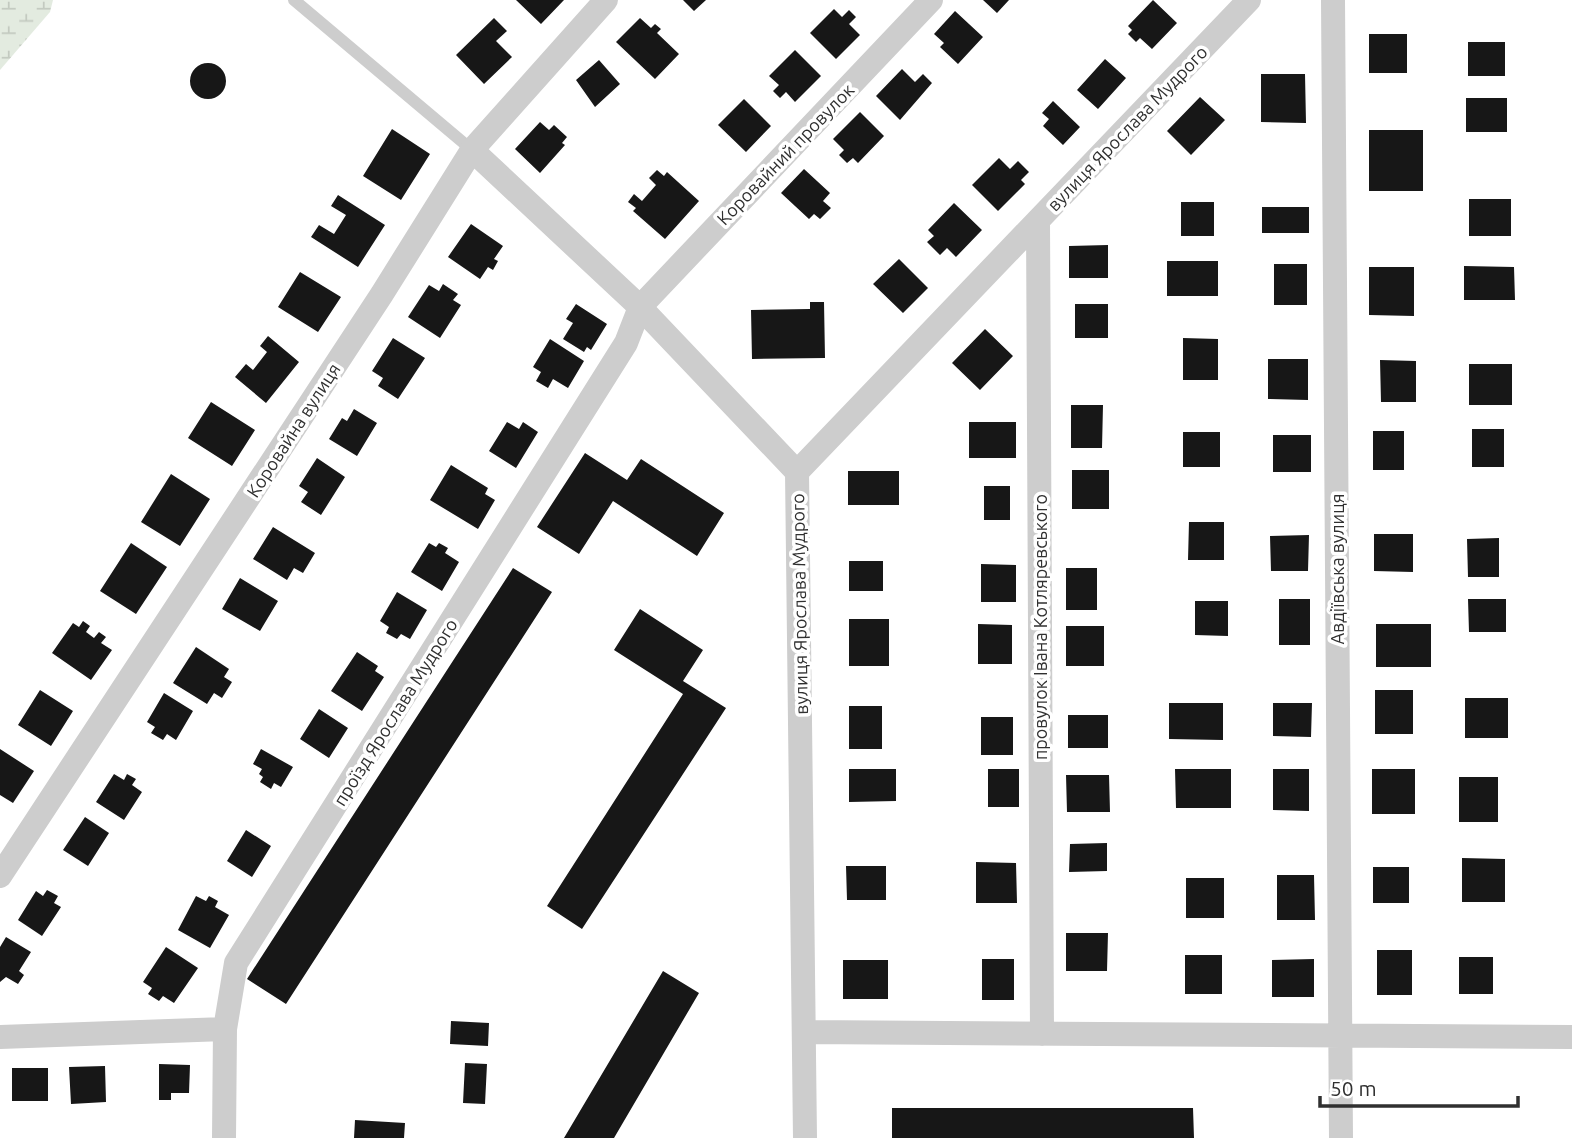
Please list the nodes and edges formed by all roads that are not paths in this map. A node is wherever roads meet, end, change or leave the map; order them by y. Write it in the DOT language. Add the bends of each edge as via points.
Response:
graph roads {
  1 [pos="294,0"];
  2 [pos="606,0"];
  3 [pos="931,0"];
  4 [pos="1249,0"];
  5 [pos="1333,0"];
  6 [pos="472,150"];
  7 [pos="1038,221"];
  8 [pos="640,307"];
  9 [pos="797,472"];
  10 [pos="0,876"];
  11 [pos="225,1029"];
  12 [pos="804,1032"];
  13 [pos="1042,1034"];
  14 [pos="1340,1036"];
  15 [pos="0,1037"];
  16 [pos="1572,1037"];
  17 [pos="224,1138"];
  18 [pos="805,1138"];
  19 [pos="1341,1138"];
  1 -- 6 [label="lane"];
  2 -- 6 [label="street, Коровайна вулиця"];
  3 -- 8 [label="street, Коровайний провулок"];
  4 -- 7 [label="street, вулиця Ярослава Мудрого"];
  5 -- 14 [label="street, Авдіївська вулиця"];
  6 -- 8 [label="street"];
  6 -- 10 [label="street, Коровайна вулиця"];
  7 -- 9 [label="street, вулиця Ярослава Мудрого"];
  7 -- 13 [label="street, провулок Івана Котляревського"];
  8 -- 9 [label="street"];
  8 -- 11 [label="street, проїзд Ярослава Мудрого" via="626,344 236,963"];
  9 -- 12 [label="street, вулиця Ярослава Мудрого"];
  11 -- 15 [label="street"];
  11 -- 17 [label="street, проїзд Ярослава Мудрого"];
  12 -- 13 [label="street"];
  12 -- 18 [label="street, вулиця Ярослава Мудрого"];
  13 -- 14 [label="street"];
  14 -- 16 [label="street"];
  14 -- 19 [label="street, Авдіївська вулиця"];
}
